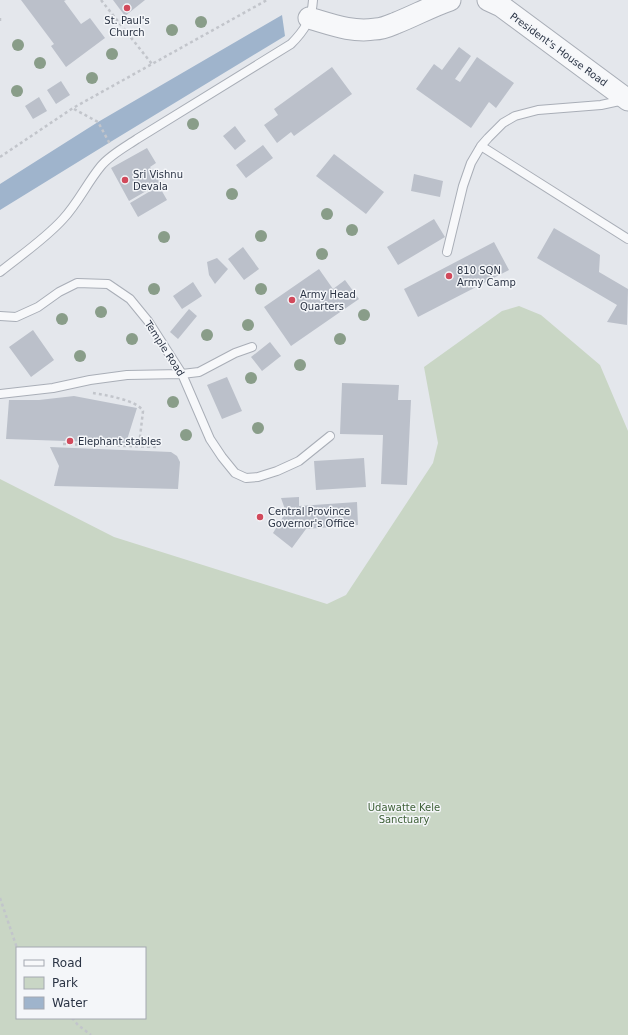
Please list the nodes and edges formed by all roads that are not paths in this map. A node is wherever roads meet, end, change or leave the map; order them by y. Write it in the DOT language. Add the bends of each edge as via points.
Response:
graph roads {
  1 [pos="450,0"];
  2 [pos="488,0"];
  3 [pos="311,9"];
  4 [pos="627,100"];
  5 [pos="481,146"];
  6 [pos="628,239"];
  7 [pos="447,252"];
  8 [pos="0,272"];
  9 [pos="0,316"];
  10 [pos="252,347"];
  11 [pos="182,374"];
  12 [pos="0,394"];
  13 [pos="330,436"];
  1 -- 3 [label="street" via="376,30 344,28"];
  2 -- 4 [label="street, President's House Road" via="501,6"];
  3 -- 8 [label="lane" via="306,27 291,44 115,154 102,165 64,218"];
  4 -- 5 [label="lane" via="601,105 538,110 515,116 503,123"];
  5 -- 6 [label="lane"];
  5 -- 7 [label="lane" via="471,163 463,186"];
  9 -- 11 [label="lane, Temple Road" via="16,317 77,283 108,284 130,299 148,321"];
  10 -- 11 [label="lane" via="199,372"];
  11 -- 12 [label="lane" via="127,376"];
  11 -- 13 [label="lane, Temple Road" via="210,439 235,473 246,478 277,471 299,461"];
}
